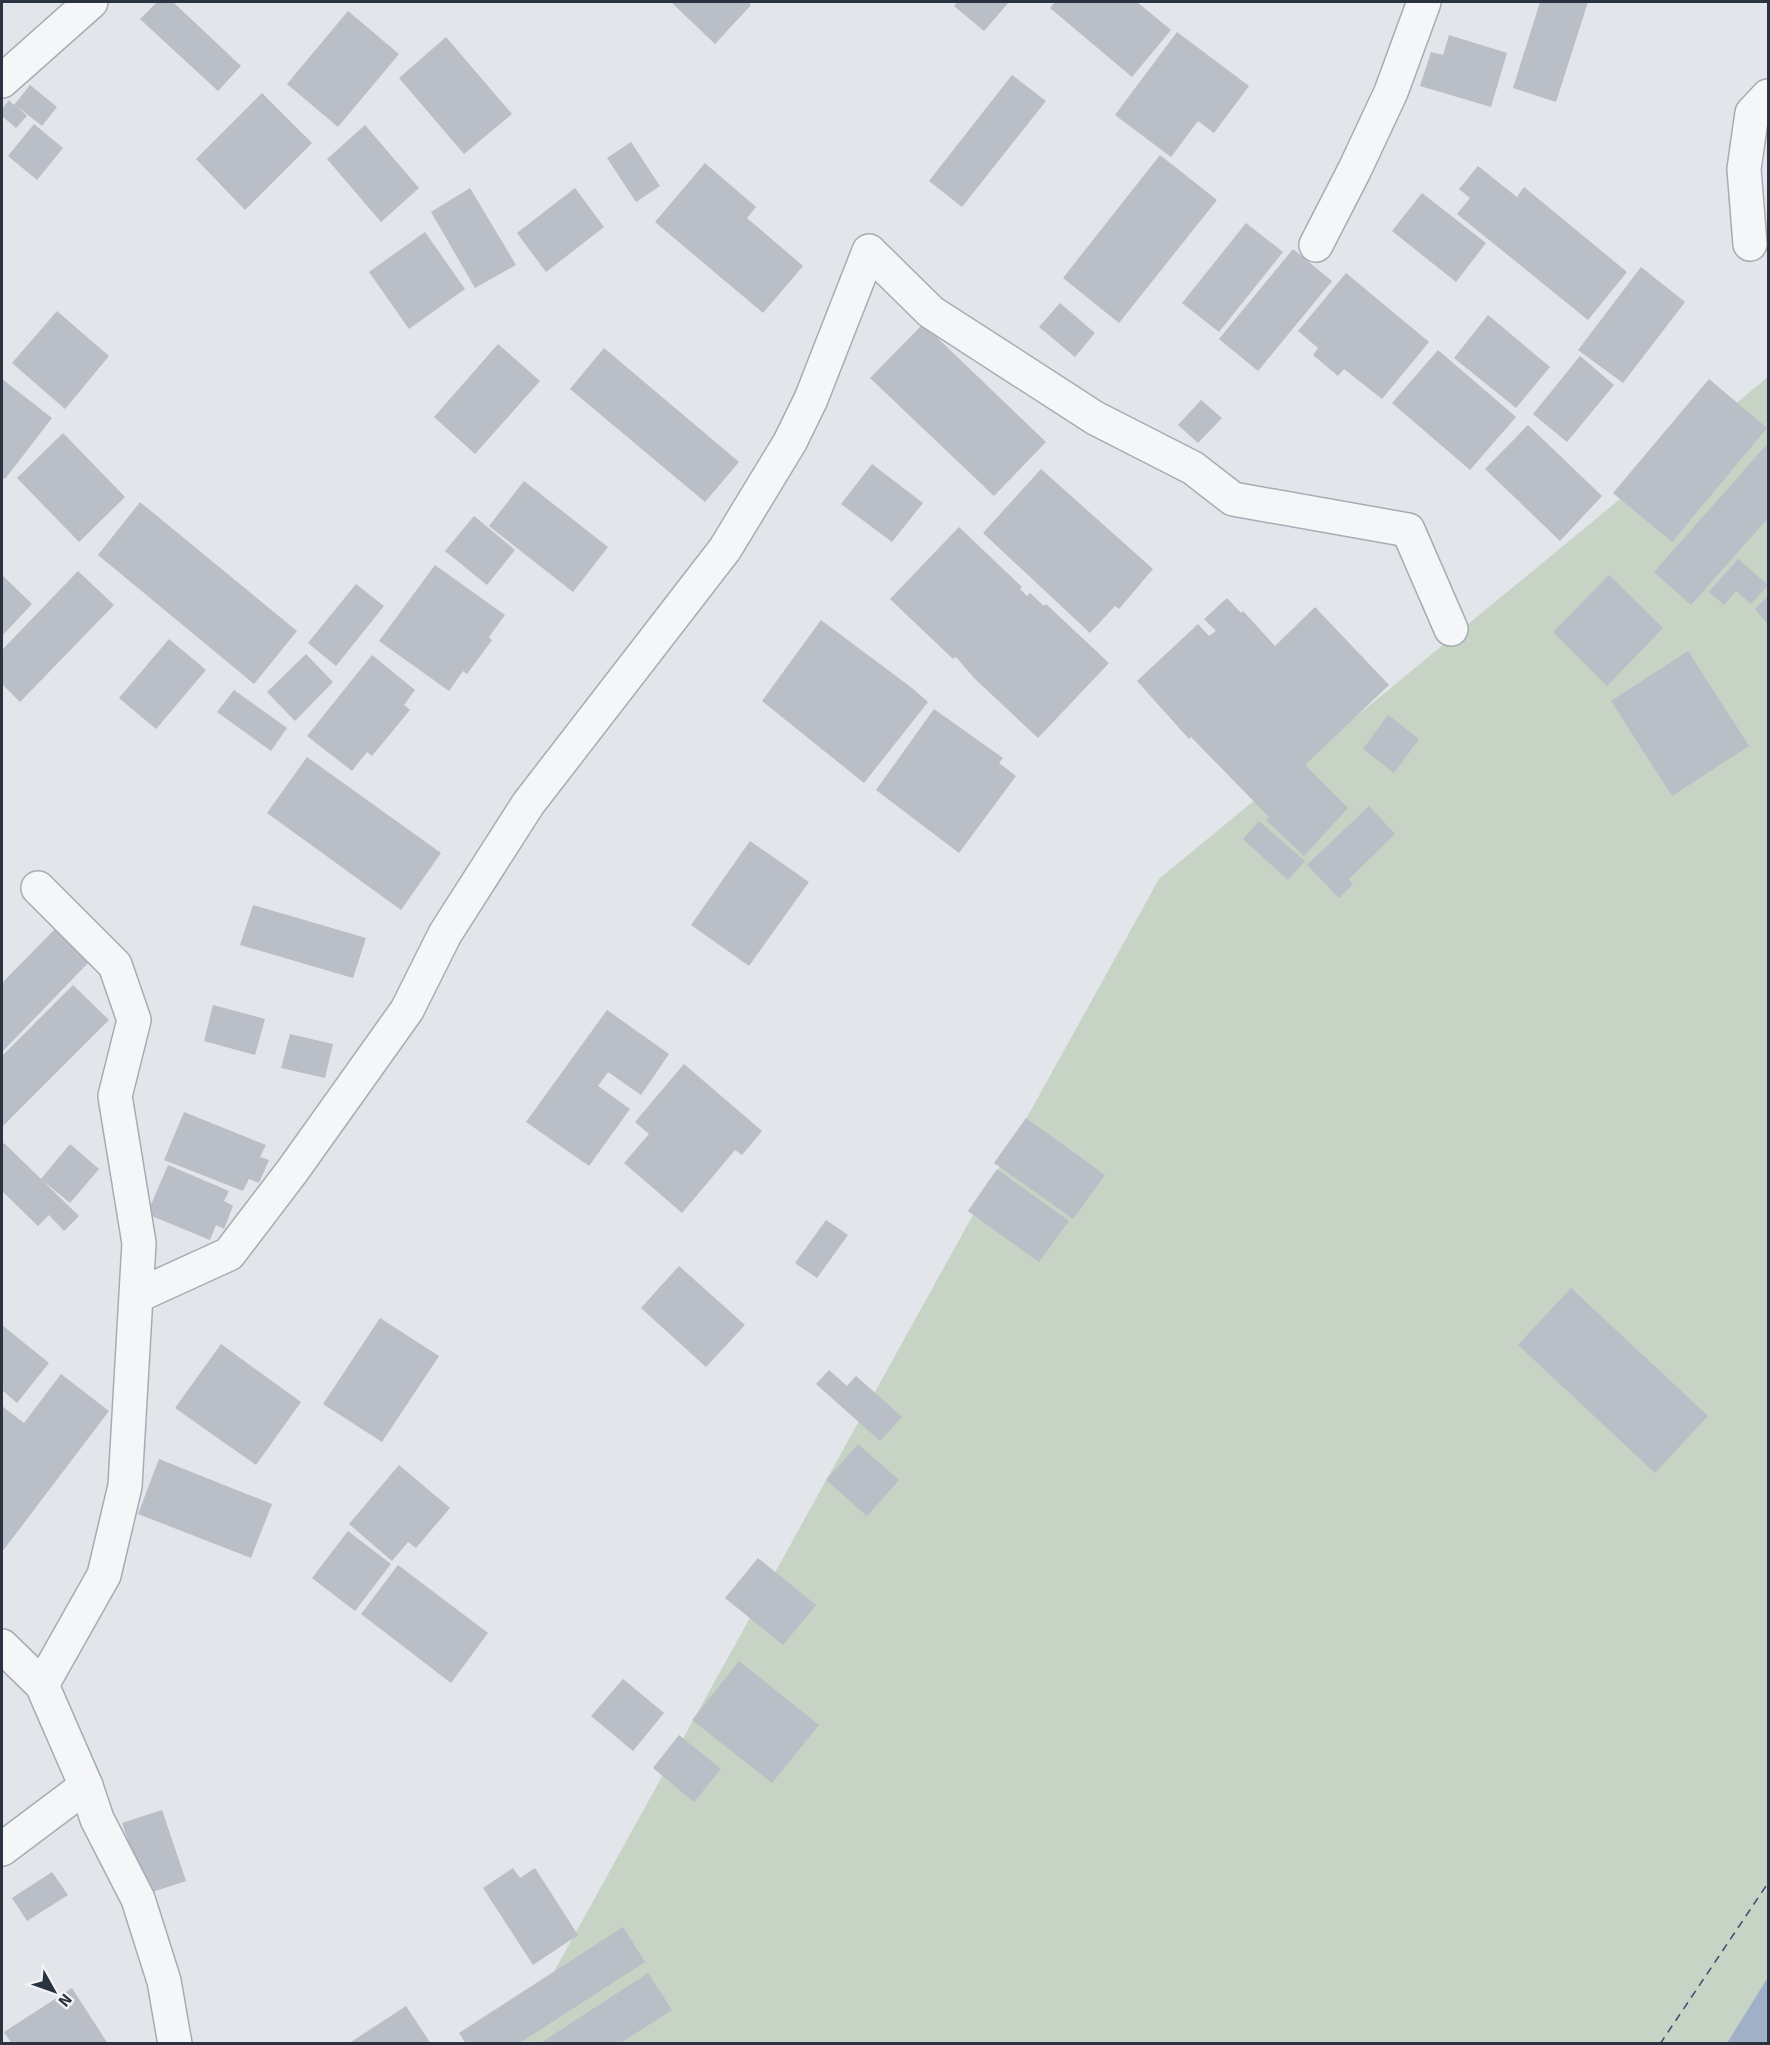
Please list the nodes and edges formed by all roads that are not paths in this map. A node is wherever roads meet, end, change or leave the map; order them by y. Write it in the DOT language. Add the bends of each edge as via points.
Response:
graph roads {
  1 [pos="91,2"];
  2 [pos="1424,2"];
  3 [pos="3,75"];
  4 [pos="1768,96"];
  5 [pos="1750,244"];
  6 [pos="1316,245"];
  7 [pos="1451,629"];
  8 [pos="38,888"];
  9 [pos="137,1296"];
  10 [pos="2,1646"];
  11 [pos="42,1684"];
  12 [pos="86,1786"];
  13 [pos="2,1849"];
  14 [pos="175,2043"];
  1 -- 3 [label="street"];
  2 -- 6 [label="street" via="1391,92"];
  4 -- 5 [label="street" via="1752,113 1744,169"];
  7 -- 9 [label="street" via="1408,530 1233,499 1193,468 1095,418 931,312 869,251 811,399 725,549 528,804 446,934 407,1010 229,1254"];
  8 -- 9 [label="street" via="115,965 134,1020 116,1096 139,1243"];
  9 -- 11 [label="street" via="125,1486 107,1564"];
  10 -- 11 [label="street"];
  11 -- 12 [label="street"];
  12 -- 13 [label="street"];
  12 -- 14 [label="street" via="97,1819 138,1899 164,1981"];
}
